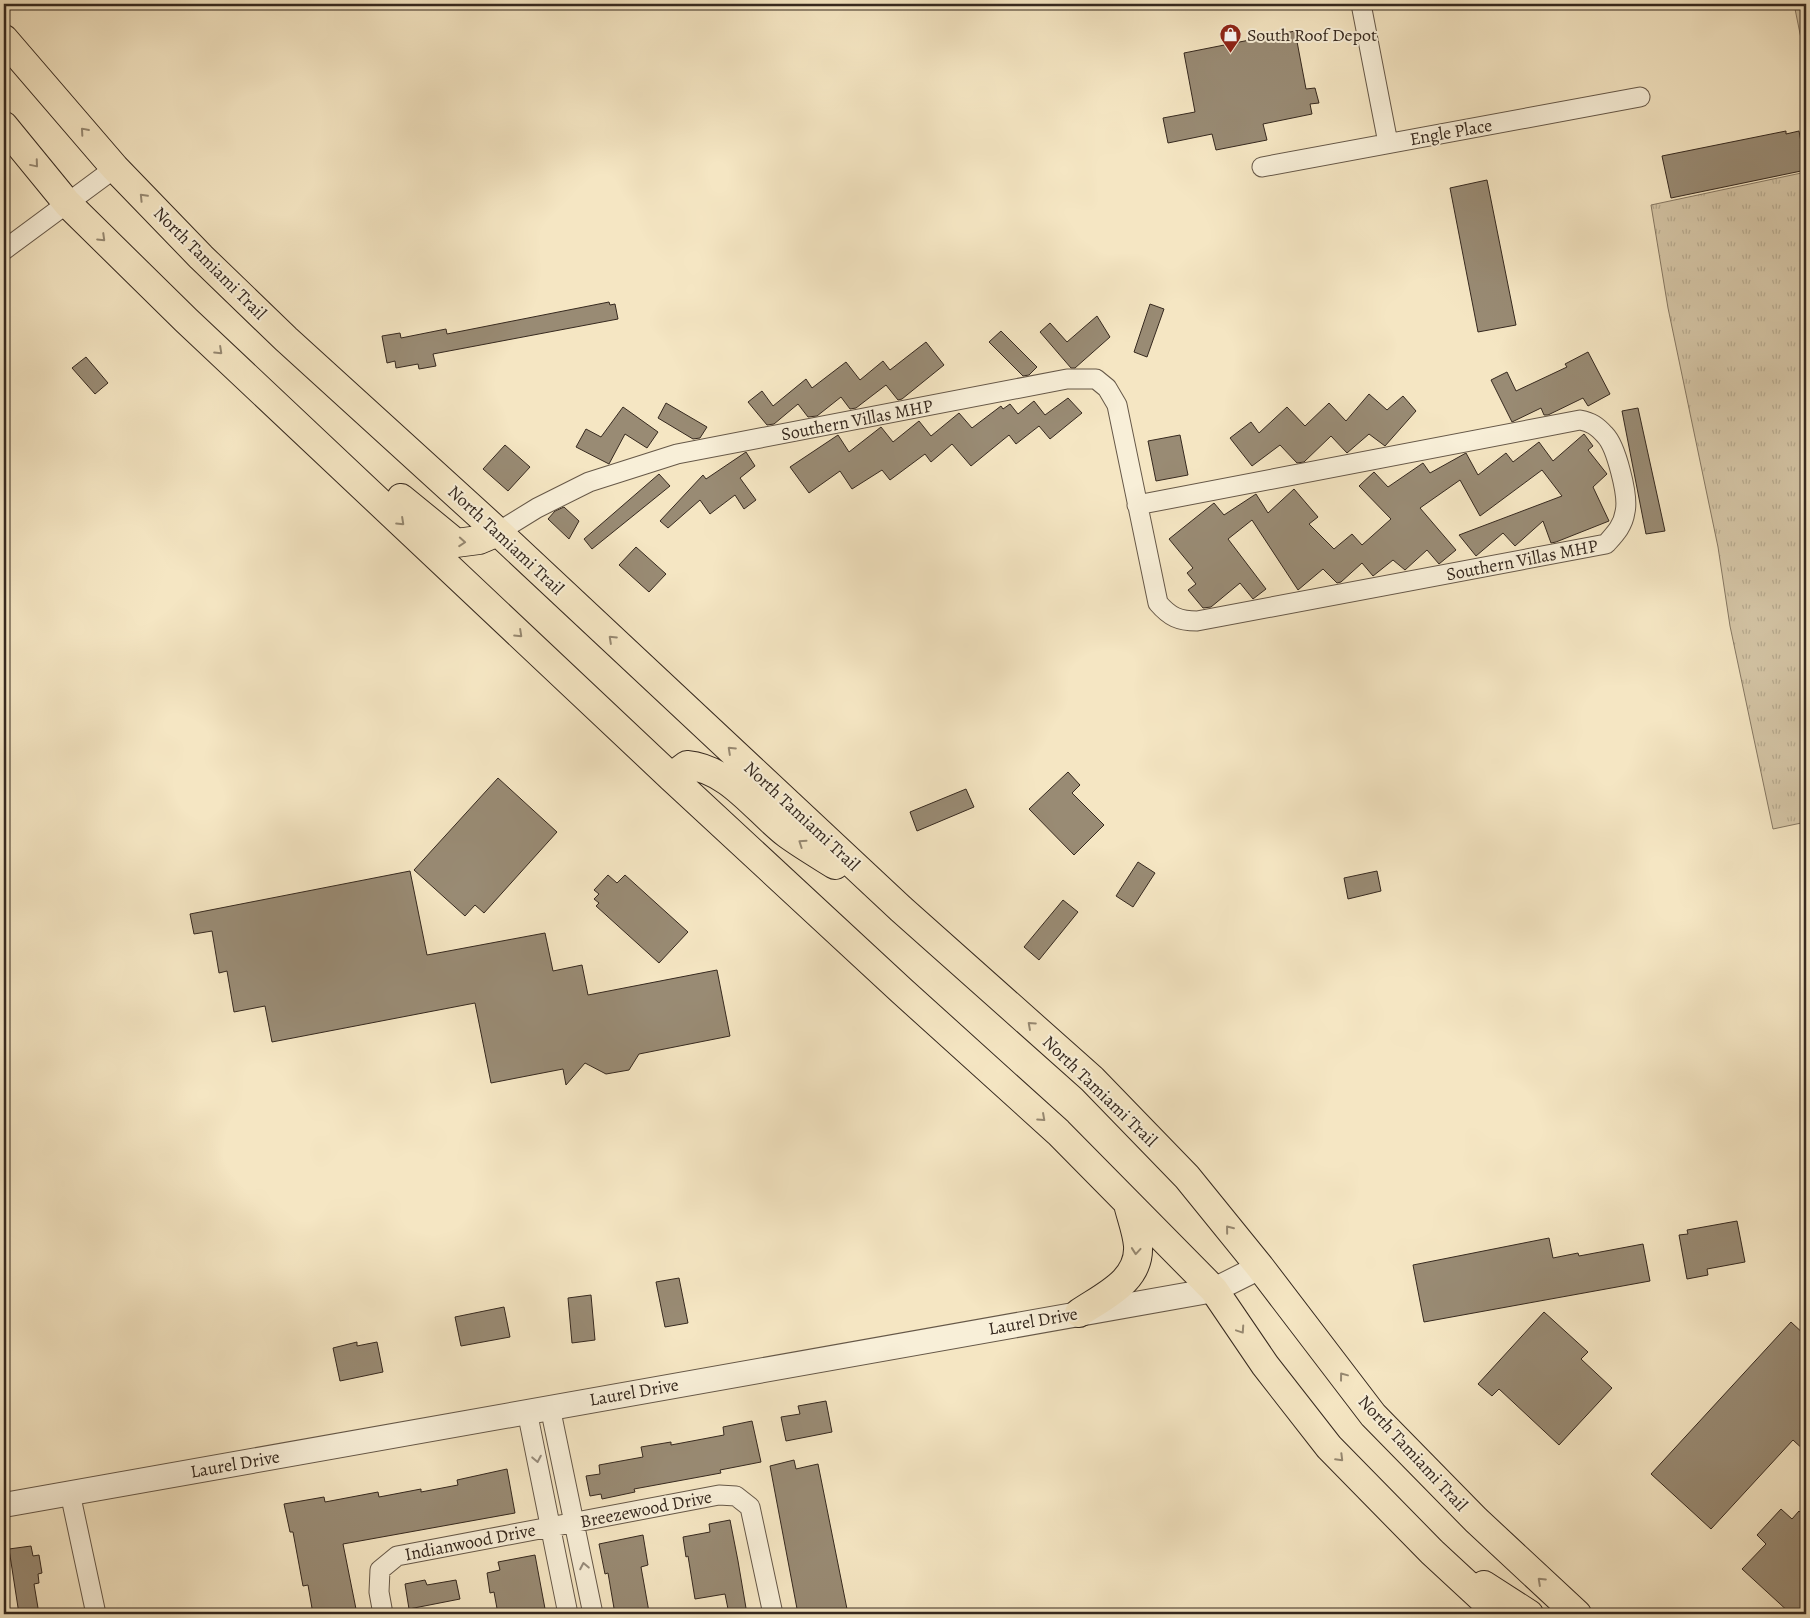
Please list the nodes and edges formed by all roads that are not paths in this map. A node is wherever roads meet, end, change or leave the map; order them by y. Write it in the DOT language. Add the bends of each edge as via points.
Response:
graph roads {
  1 [pos="1361,4"];
  2 [pos="4,39"];
  3 [pos="1640,97"];
  4 [pos="4,126"];
  5 [pos="1388,143"];
  6 [pos="1262,167"];
  7 [pos="116,168"];
  8 [pos="67,204"];
  9 [pos="4,250"];
  10 [pos="310,436"];
  11 [pos="1137,505"];
  12 [pos="498,532"];
  13 [pos="670,777"];
  14 [pos="901,909"];
  15 [pos="1128,1204"];
  16 [pos="1260,1267"];
  17 [pos="1214,1290"];
  18 [pos="1079,1313"];
  19 [pos="539,1409"];
  20 [pos="70,1493"];
  21 [pos="4,1505"];
  22 [pos="575,1523"];
  23 [pos="550,1527"];
  24 [pos="1432,1552"];
  25 [pos="96,1614"];
  26 [pos="383,1614"];
  27 [pos="568,1614"];
  28 [pos="593,1614"];
  29 [pos="772,1614"];
  30 [pos="1498,1614"];
  31 [pos="1529,1614"];
  32 [pos="1576,1614"];
  1 -- 5 [label="street"];
  7 -- 2 [label="main road, North Tamiami Trail, one-way"];
  3 -- 5 [label="street, Engle Place"];
  4 -- 8 [label="main road, one-way"];
  5 -- 6 [label="street, Engle Place"];
  7 -- 8 [label="street"];
  12 -- 7 [label="main road, North Tamiami Trail, one-way" via="201,258"];
  8 -- 9 [label="street"];
  8 -- 10 [label="main road, one-way"];
  10 -- 12 [label="main road, one-way" via="354,457 456,543 479,540"];
  10 -- 13 [label="main road, one-way"];
  11 -- 11 [label="street, Southern Villas MHP" via="1158,603 1167,614 1180,621 1197,621 1606,544 1620,529 1626,511 1625,486 1607,436 1593,423 1580,420"];
  11 -- 12 [label="street, Southern Villas MHP" via="1116,405 1107,388 1096,379 1067,379 677,454 589,482"];
  14 -- 12 [label="main road, North Tamiami Trail, one-way"];
  14 -- 13 [label="main road, one-way" via="787,834 725,779 687,765"];
  13 -- 15 [label="main road, one-way" via="1058,1132"];
  16 -- 14 [label="main road, North Tamiami Trail, one-way" via="1187,1176 1092,1079"];
  15 -- 17 [label="main road"];
  15 -- 18 [label="main road, one-way" via="1138,1246 1134,1271 1122,1285"];
  16 -- 17 [label="street, Laurel Drive"];
  32 -- 16 [label="main road, North Tamiami Trail, one-way" via="1476,1520 1373,1415"];
  17 -- 18 [label="street, Laurel Drive"];
  17 -- 24 [label="main road, one-way" via="1265,1365 1329,1448"];
  18 -- 19 [label="street, Laurel Drive"];
  19 -- 20 [label="street, Laurel Drive"];
  19 -- 22 [label="street"];
  19 -- 23 [label="street, one-way"];
  20 -- 21 [label="street, Laurel Drive"];
  20 -- 25 [label="street"];
  22 -- 23 [label="street, Breezewood Drive"];
  28 -- 22 [label="street, one-way"];
  22 -- 29 [label="street, Breezewood Drive" via="719,1494 736,1496 750,1507 754,1520"];
  23 -- 26 [label="street, Indianwood Drive" via="397,1556 380,1570"];
  23 -- 27 [label="street"];
  24 -- 30 [label="main road"];
  24 -- 31 [label="main road"];
}
